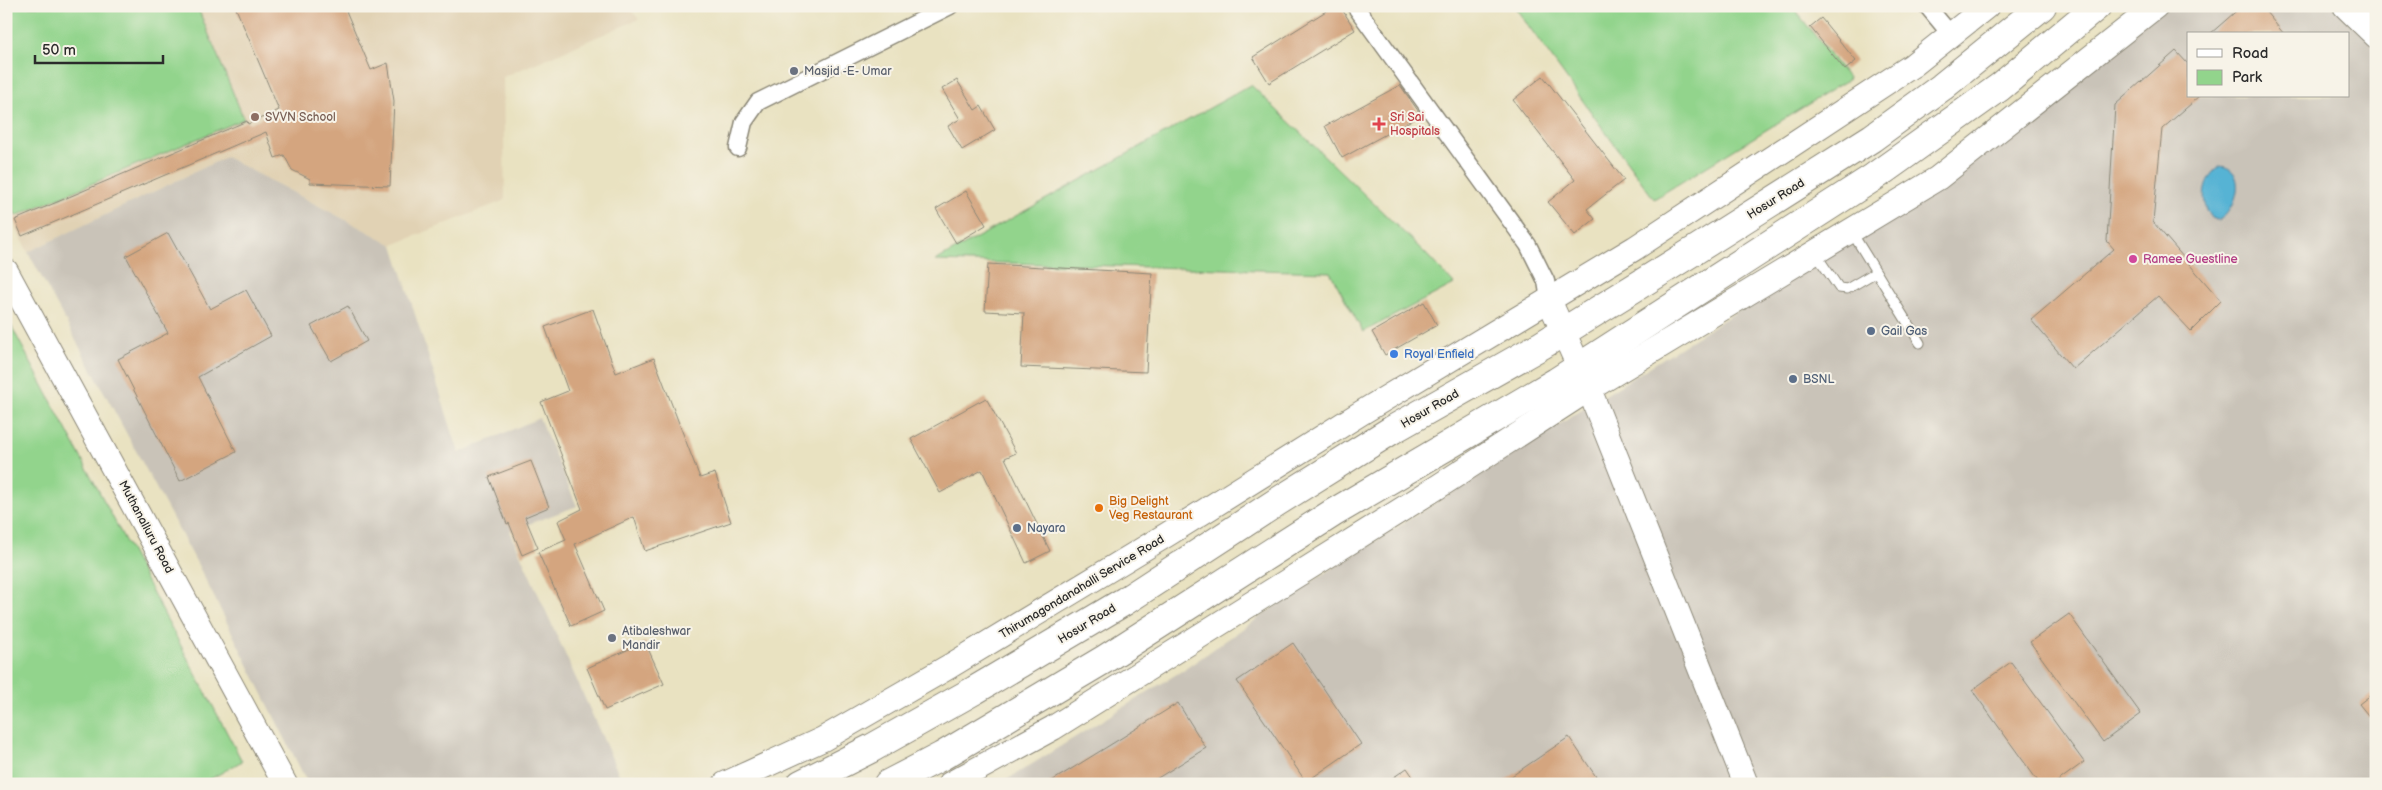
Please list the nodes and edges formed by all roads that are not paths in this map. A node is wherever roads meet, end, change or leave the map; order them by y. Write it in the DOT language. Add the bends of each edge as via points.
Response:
graph roads {
  1 [pos="950,6"];
  2 [pos="1355,6"];
  3 [pos="1928,6"];
  4 [pos="2042,6"];
  5 [pos="2097,6"];
  6 [pos="2156,6"];
  7 [pos="2345,6"];
  8 [pos="1975,10"];
  9 [pos="1951,35"];
  10 [pos="2376,36"];
  11 [pos="738,148"];
  12 [pos="1851,231"];
  13 [pos="1815,253"];
  14 [pos="6,271"];
  15 [pos="1876,272"];
  16 [pos="1540,305"];
  17 [pos="1563,332"];
  18 [pos="1920,343"];
  19 [pos="1584,378"];
  20 [pos="285,784"];
  21 [pos="725,784"];
  22 [pos="801,784"];
  23 [pos="888,784"];
  24 [pos="950,784"];
  25 [pos="1746,784"];
  1 -- 11 [label="street" via="758,102 744,122"];
  2 -- 16 [label="street" via="1528,244 1546,281"];
  3 -- 9 [label="street"];
  4 -- 17 [label="highway, Hosur Road" via="1942,87 1872,138"];
  5 -- 19 [label="highway" via="2000,87"];
  6 -- 12 [label="street" via="1938,178"];
  7 -- 10 [label="street"];
  8 -- 9 [label="street, Thirumagondanahalli Service Road"];
  9 -- 16 [label="street, Thirumagondanahalli Service Road" via="1913,65 1635,248"];
  12 -- 13 [label="street"];
  12 -- 15 [label="lane"];
  13 -- 15 [label="lane" via="1839,288 1847,289"];
  13 -- 19 [label="street"];
  14 -- 20 [label="street, Muthanalluru Road"];
  15 -- 18 [label="lane"];
  16 -- 17 [label="street"];
  16 -- 21 [label="street, Thirumagondanahalli Service Road" via="950,666 823,739"];
  17 -- 19 [label="street"];
  17 -- 22 [label="highway, Hosur Road" via="1392,430 1125,601 984,686"];
  19 -- 23 [label="highway" via="1333,513 1105,659"];
  19 -- 24 [label="street" via="1436,488 1053,728"];
  19 -- 25 [label="street"];
}
